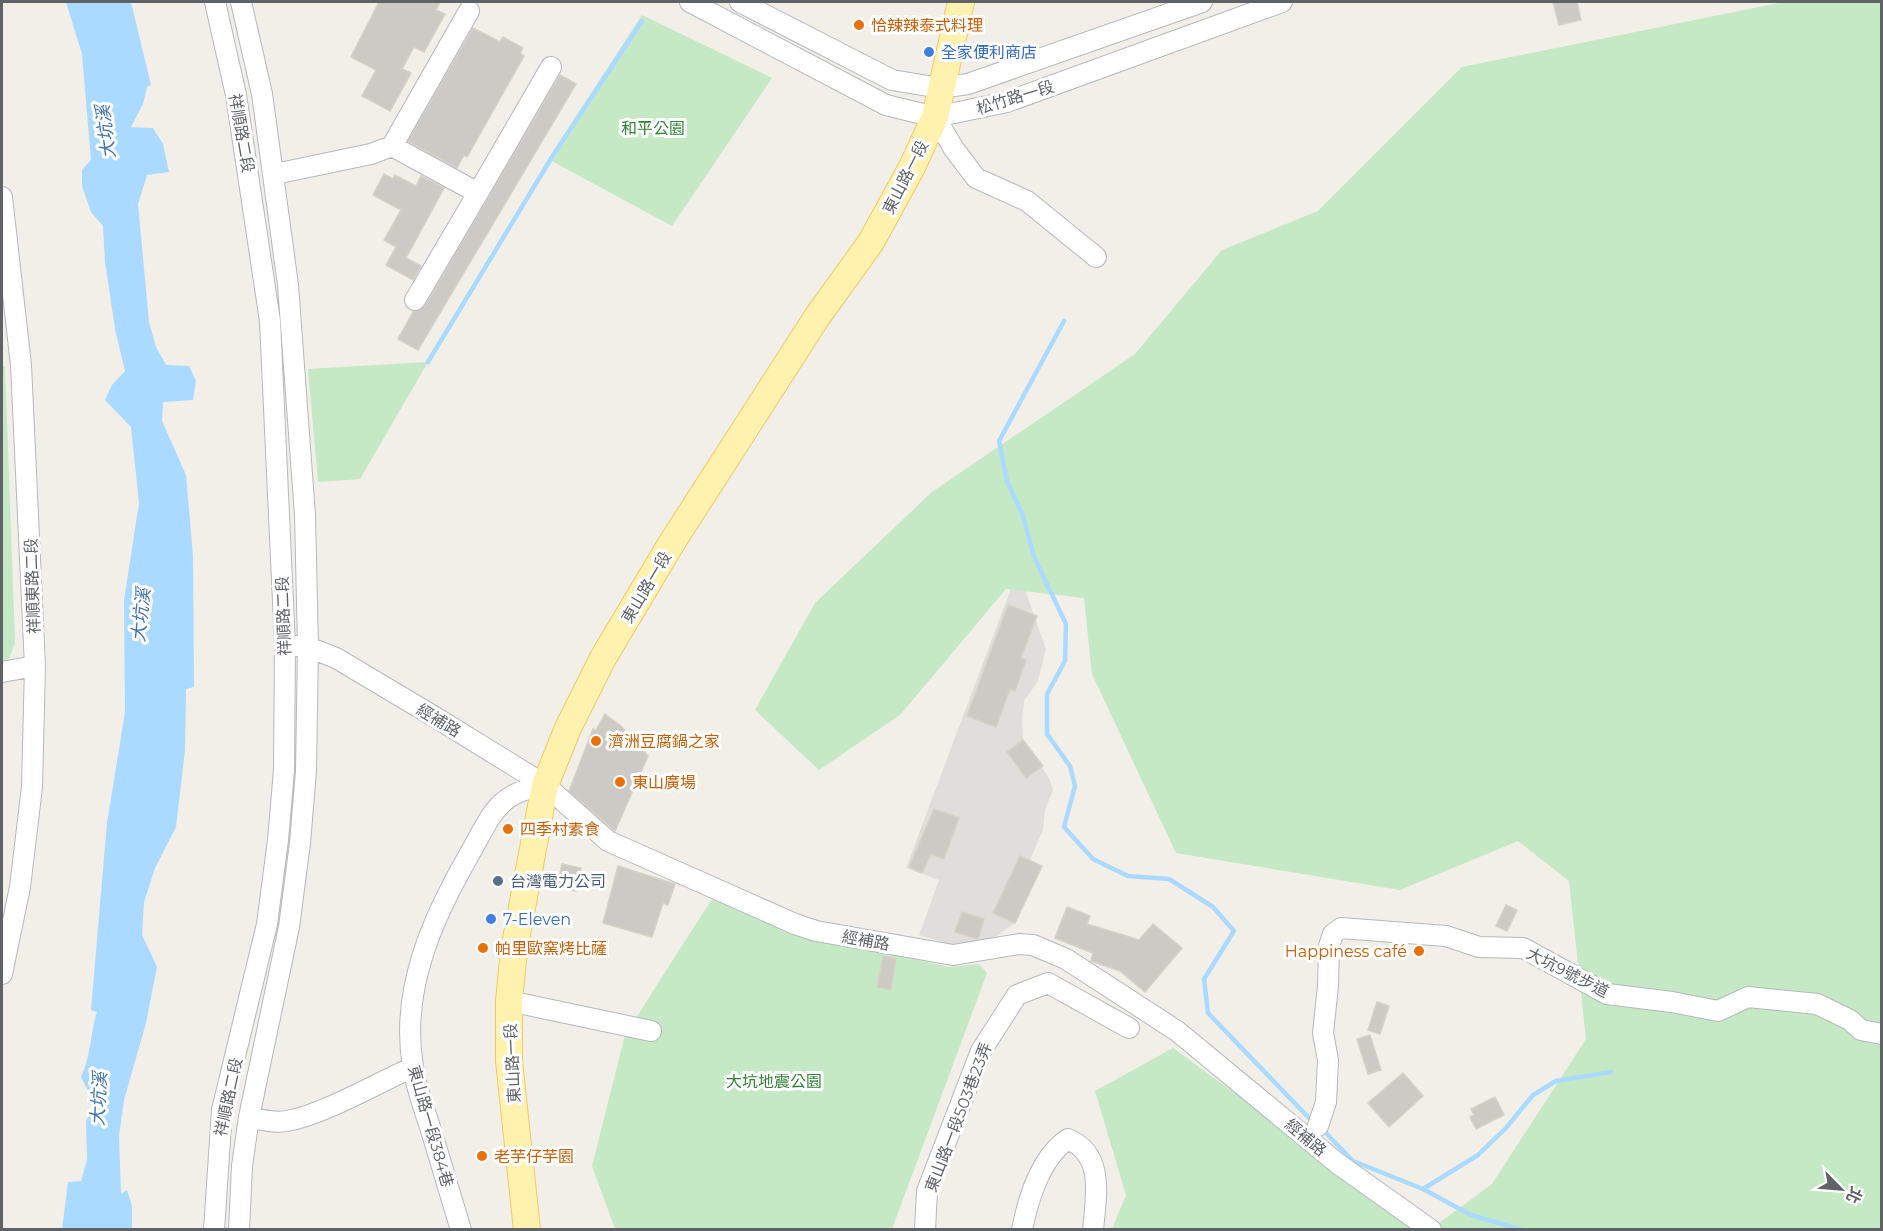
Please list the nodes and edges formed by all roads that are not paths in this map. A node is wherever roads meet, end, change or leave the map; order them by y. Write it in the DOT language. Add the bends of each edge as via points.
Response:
graph roads {
  1 [pos="215,2"];
  2 [pos="241,2"];
  3 [pos="690,2"];
  4 [pos="740,2"];
  5 [pos="961,2"];
  6 [pos="1202,2"];
  7 [pos="1282,2"];
  8 [pos="1173,7"];
  9 [pos="469,11"];
  10 [pos="551,67"];
  11 [pos="940,88"];
  12 [pos="934,117"];
  13 [pos="392,146"];
  14 [pos="274,174"];
  15 [pos="478,193"];
  16 [pos="2,197"];
  17 [pos="1096,257"];
  18 [pos="415,300"];
  19 [pos="285,645"];
  20 [pos="308,647"];
  21 [pos="35,666"];
  22 [pos="2,672"];
  23 [pos="545,785"];
  24 [pos="2,974"];
  25 [pos="509,1001"];
  26 [pos="1129,1028"];
  27 [pos="651,1031"];
  28 [pos="1881,1034"];
  29 [pos="413,1067"];
  30 [pos="249,1117"];
  31 [pos="1318,1126"];
  32 [pos="214,1230"];
  33 [pos="239,1230"];
  34 [pos="461,1230"];
  35 [pos="527,1230"];
  36 [pos="925,1230"];
  37 [pos="1022,1230"];
  38 [pos="1093,1230"];
  39 [pos="1431,1230"];
  1 -- 19 [label="street, 祥順路二段" via="236,95 270,321"];
  2 -- 14 [label="street, 祥順路二段" via="262,94"];
  3 -- 12 [label="street, 松竹路一段" via="886,105"];
  4 -- 11 [label="street, 松竹路一段" via="892,80"];
  5 -- 11 [label="main road, 東山路一段"];
  6 -- 8 [label="street, 松竹路一段"];
  7 -- 12 [label="street, 松竹路一段" via="1007,102"];
  8 -- 11 [label="street, 松竹路一段" via="968,84"];
  9 -- 13 [label="street"];
  10 -- 15 [label="street"];
  11 -- 12 [label="main road, 東山路一段"];
  12 -- 17 [label="street" via="976,178 1027,201"];
  12 -- 23 [label="main road, 東山路一段" via="871,242 749,421 609,649 568,728"];
  13 -- 14 [label="street"];
  13 -- 15 [label="street"];
  14 -- 20 [label="street, 祥順路二段" via="288,285 304,515"];
  15 -- 18 [label="street"];
  16 -- 21 [label="street, 祥順東路二段" via="21,365"];
  19 -- 20 [label="street, 經補路"];
  19 -- 32 [label="street, 祥順路二段" via="284,770 278,840 267,924 222,1110"];
  20 -- 23 [label="street, 經補路" via="336,658"];
  20 -- 30 [label="street, 祥順路二段" via="306,771 300,843 289,927"];
  21 -- 22 [label="street"];
  21 -- 24 [label="street, 祥順東路二段" via="29,809 20,887"];
  23 -- 25 [label="main road, 東山路一段" via="514,950"];
  23 -- 29 [label="street, 東山路一段384巷" via="507,796 442,903 419,964 410,1017"];
  23 -- 39 [label="street, 經補路" via="608,841 816,932 953,955 1033,945 1065,959 1177,1031 1337,1163"];
  25 -- 27 [label="street"];
  25 -- 35 [label="main road, 東山路一段" via="509,1061"];
  26 -- 36 [label="street, 東山路一段503巷23弄" via="1048,983 1017,995 977,1061 927,1191"];
  28 -- 31 [label="street, 大坑9號步道" via="1861,1030 1850,1020 1817,1004 1748,997 1718,1011 1607,994 1523,948 1479,947 1446,936 1341,928 1333,934 1329,946 1323,1033 1328,1060 1326,1102"];
  29 -- 30 [label="street" via="287,1121"];
  29 -- 34 [label="street, 東山路一段384巷"];
  30 -- 33 [label="street, 祥順路二段"];
  37 -- 38 [label="street" via="1038,1178 1057,1145 1068,1139 1082,1145 1093,1166 1097,1184"];
}
